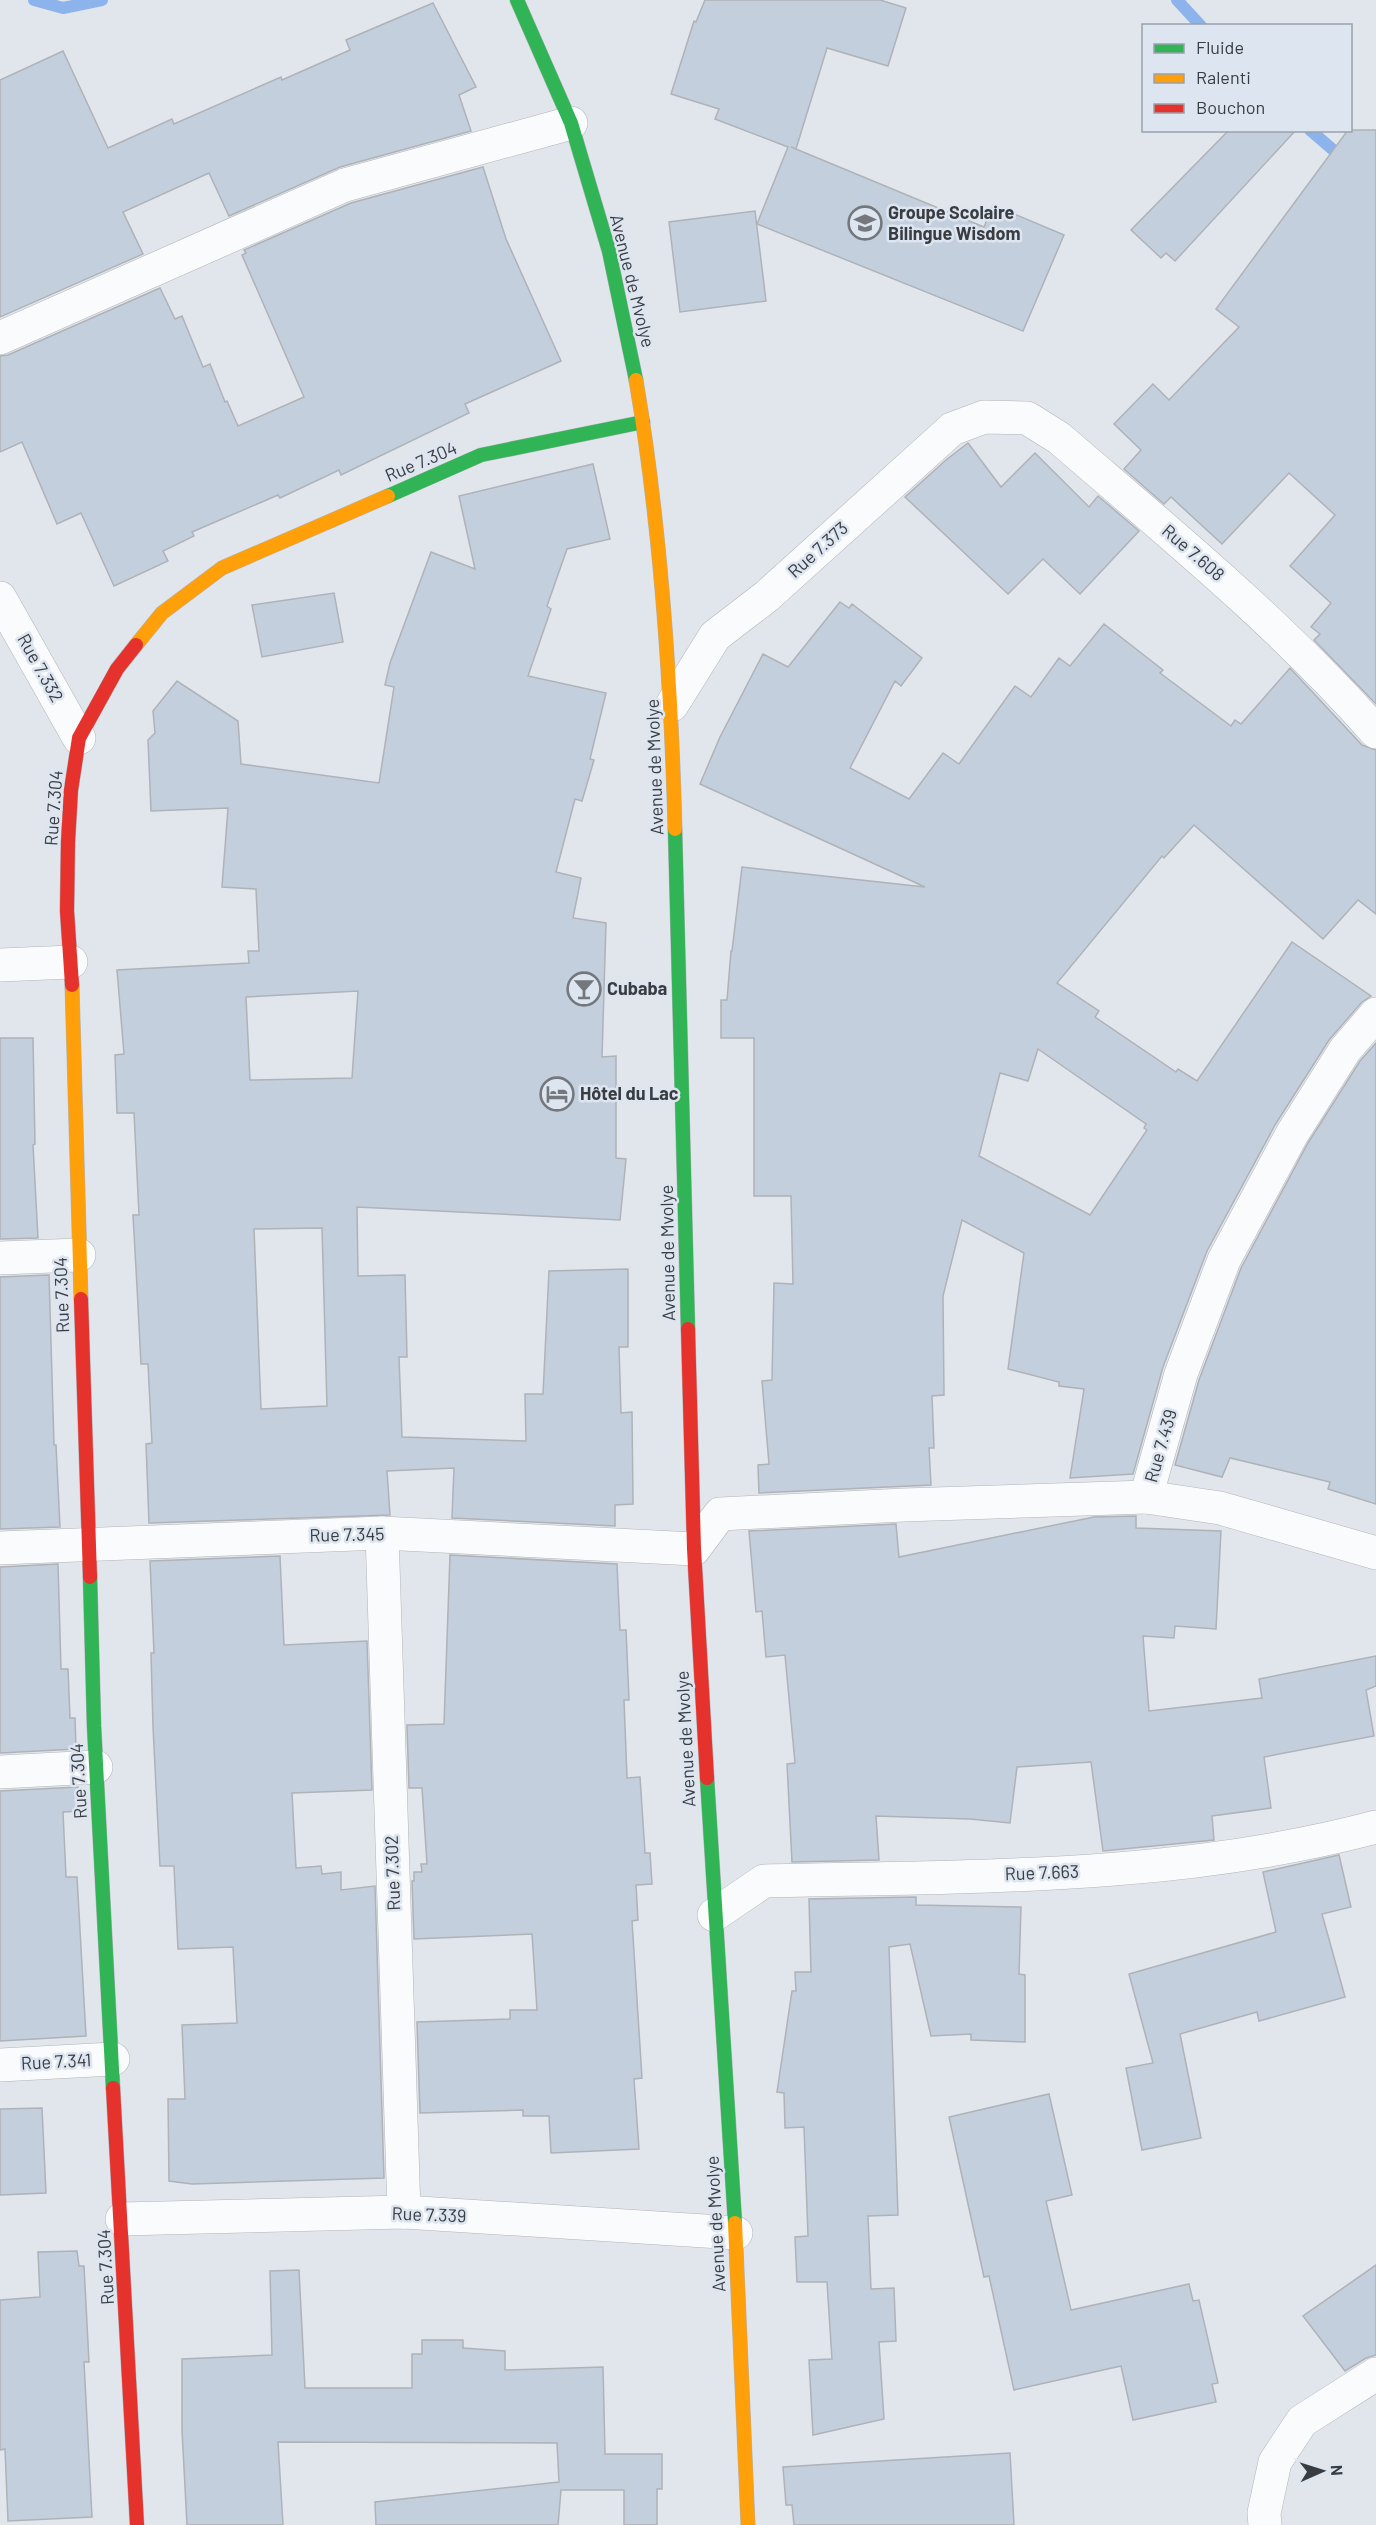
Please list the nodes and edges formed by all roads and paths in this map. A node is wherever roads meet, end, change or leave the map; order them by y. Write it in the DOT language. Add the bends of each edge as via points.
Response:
graph roads {
  1 [pos="517,0"];
  2 [pos="570,123"];
  3 [pos="0,338"];
  4 [pos="984,417"];
  5 [pos="644,422"];
  6 [pos="0,598"];
  7 [pos="672,705"];
  8 [pos="1376,732"];
  9 [pos="79,738"];
  10 [pos="71,962"];
  11 [pos="0,965"];
  12 [pos="1376,1014"];
  13 [pos="79,1255"];
  14 [pos="0,1258"];
  15 [pos="1146,1497"];
  16 [pos="382,1533"];
  17 [pos="87,1543"];
  18 [pos="0,1548"];
  19 [pos="694,1549"];
  20 [pos="1376,1552"];
  21 [pos="96,1767"];
  22 [pos="0,1772"];
  23 [pos="1376,1827"];
  24 [pos="714,1915"];
  25 [pos="113,2059"];
  26 [pos="0,2064"];
  27 [pos="404,2212"];
  28 [pos="122,2219"];
  29 [pos="736,2233"];
  30 [pos="1376,2373"];
  31 [pos="137,2525"];
  32 [pos="748,2525"];
  33 [pos="1265,2525"];
  1 -- 2 [label="main road, Avenue de Mvolye"];
  2 -- 3 [label="street" via="345,185"];
  2 -- 5 [label="main road, Avenue de Mvolye" via="609,251"];
  4 -- 7 [label="street, Rue 7.373" via="951,429 767,596 715,636"];
  4 -- 8 [label="street, Rue 7.608" via="1027,418 1059,438 1236,590"];
  5 -- 7 [label="main road, Avenue de Mvolye"];
  5 -- 9 [label="main road, Rue 7.304" via="481,455 222,568 162,613 117,669"];
  6 -- 9 [label="street, Rue 7.332"];
  7 -- 19 [label="main road, Avenue de Mvolye"];
  9 -- 10 [label="main road, Rue 7.304" via="69,842 67,911"];
  10 -- 11 [label="street"];
  10 -- 13 [label="main road, Rue 7.304"];
  12 -- 15 [label="street, Rue 7.439" via="1345,1050 1292,1134 1224,1260 1181,1374"];
  13 -- 14 [label="street"];
  13 -- 17 [label="main road, Rue 7.304"];
  15 -- 19 [label="street, Rue 7.439" via="720,1514"];
  15 -- 20 [label="street" via="1220,1508"];
  16 -- 17 [label="street, Rue 7.345"];
  16 -- 19 [label="street, Rue 7.345"];
  16 -- 27 [label="street, Rue 7.302"];
  17 -- 18 [label="street, Rue 7.345"];
  17 -- 21 [label="main road, Rue 7.304"];
  19 -- 24 [label="main road, Avenue de Mvolye"];
  21 -- 22 [label="street"];
  21 -- 25 [label="main road, Rue 7.304"];
  23 -- 24 [label="street, Rue 7.663" via="1325,1841 1132,1869 764,1881"];
  24 -- 29 [label="main road, Avenue de Mvolye"];
  25 -- 26 [label="street, Rue 7.341"];
  25 -- 28 [label="main road, Rue 7.304"];
  27 -- 28 [label="street, Rue 7.339"];
  27 -- 29 [label="street, Rue 7.339"];
  28 -- 31 [label="main road, Rue 7.304"];
  29 -- 32 [label="main road, Avenue de Mvolye"];
  30 -- 33 [label="street" via="1302,2421 1275,2462"];
}
